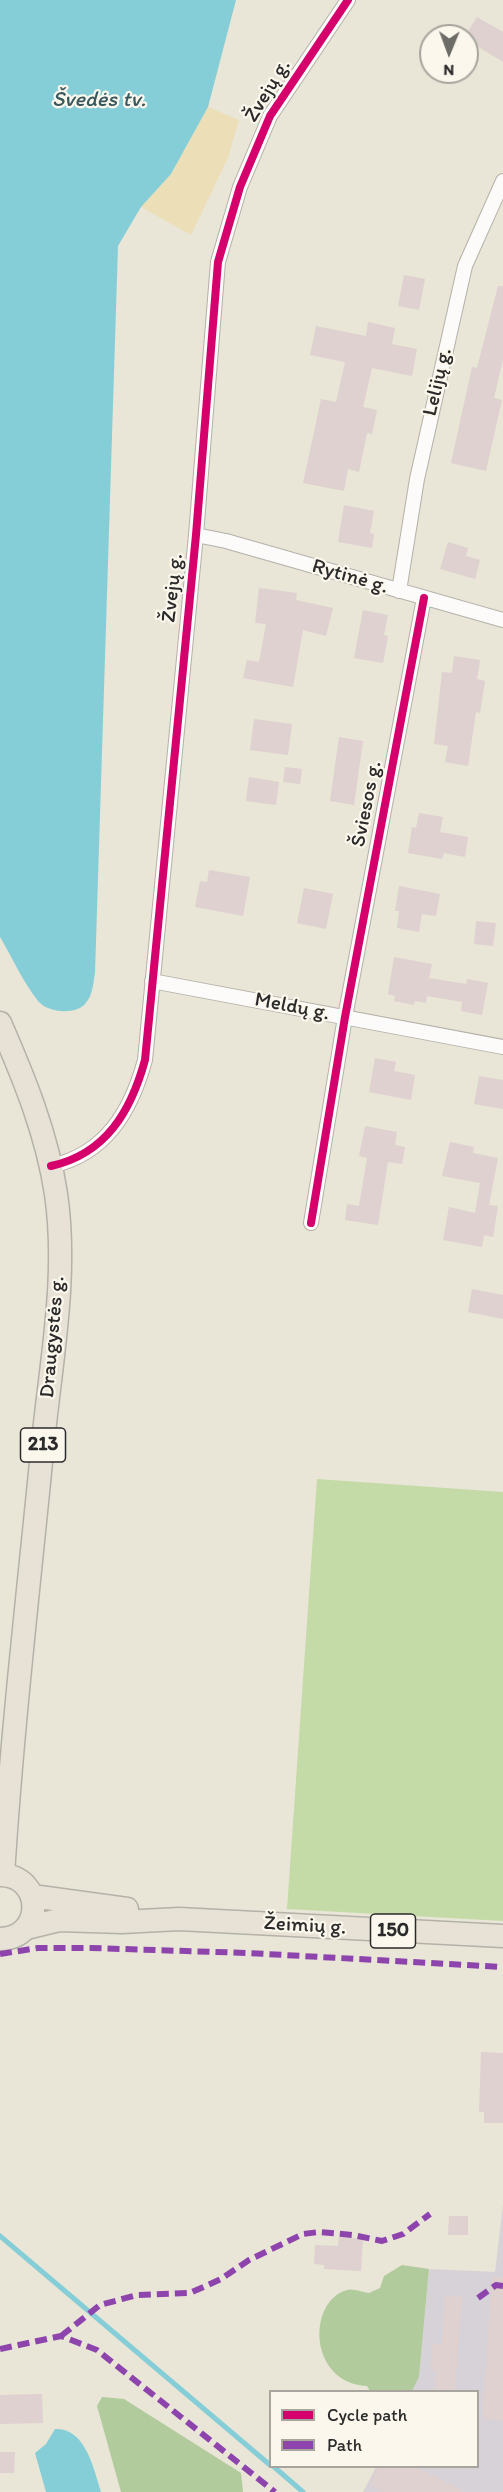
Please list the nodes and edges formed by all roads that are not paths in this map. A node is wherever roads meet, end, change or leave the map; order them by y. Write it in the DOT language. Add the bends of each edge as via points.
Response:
graph roads {
  1 [pos="348,0"];
  2 [pos="503,181"];
  3 [pos="196,535"];
  4 [pos="399,591"];
  5 [pos="424,598"];
  6 [pos="503,620"];
  7 [pos="152,981"];
  8 [pos="345,1017"];
  9 [pos="0,1023"];
  10 [pos="503,1047"];
  11 [pos="51,1166"];
  12 [pos="312,1223"];
  13 [pos="2,1875"];
  14 [pos="32,1896"];
  15 [pos="179,1919"];
  16 [pos="26,1928"];
  17 [pos="503,1936"];
  18 [pos="0,1939"];
  1 -- 3 [label="street, Žvejų g." via="270,116 240,187 221,251"];
  2 -- 4 [label="street, Lelijų g." via="465,266 417,479"];
  3 -- 4 [label="street, Rytinė g."];
  3 -- 7 [label="street, Žvejų g."];
  4 -- 5 [label="street, Rytinė g."];
  5 -- 6 [label="street, Rytinė g."];
  5 -- 8 [label="street, Šviesos g."];
  7 -- 8 [label="street, Meldų g."];
  7 -- 11 [label="street, Žvejų g." via="145,1060 128,1108 86,1154"];
  8 -- 10 [label="street, Meldų g."];
  8 -- 12 [label="street, Šviesos g."];
  9 -- 11 [label="main road, Draugystės g. / 213" via="37,1115"];
  11 -- 13 [label="main road, Draugystės g. / 213" via="59,1235 58,1287"];
  13 -- 14 [label="main road" via="21,1881"];
  14 -- 15 [label="main road, Žeimių g."];
  14 -- 16 [label="main road" via="33,1913"];
  15 -- 16 [label="main road, Žeimių g." via="59,1920"];
  15 -- 17 [label="main road, Žeimių g. / 150"];
  16 -- 18 [label="main road, Žeimių g." via="18,1935"];
}
